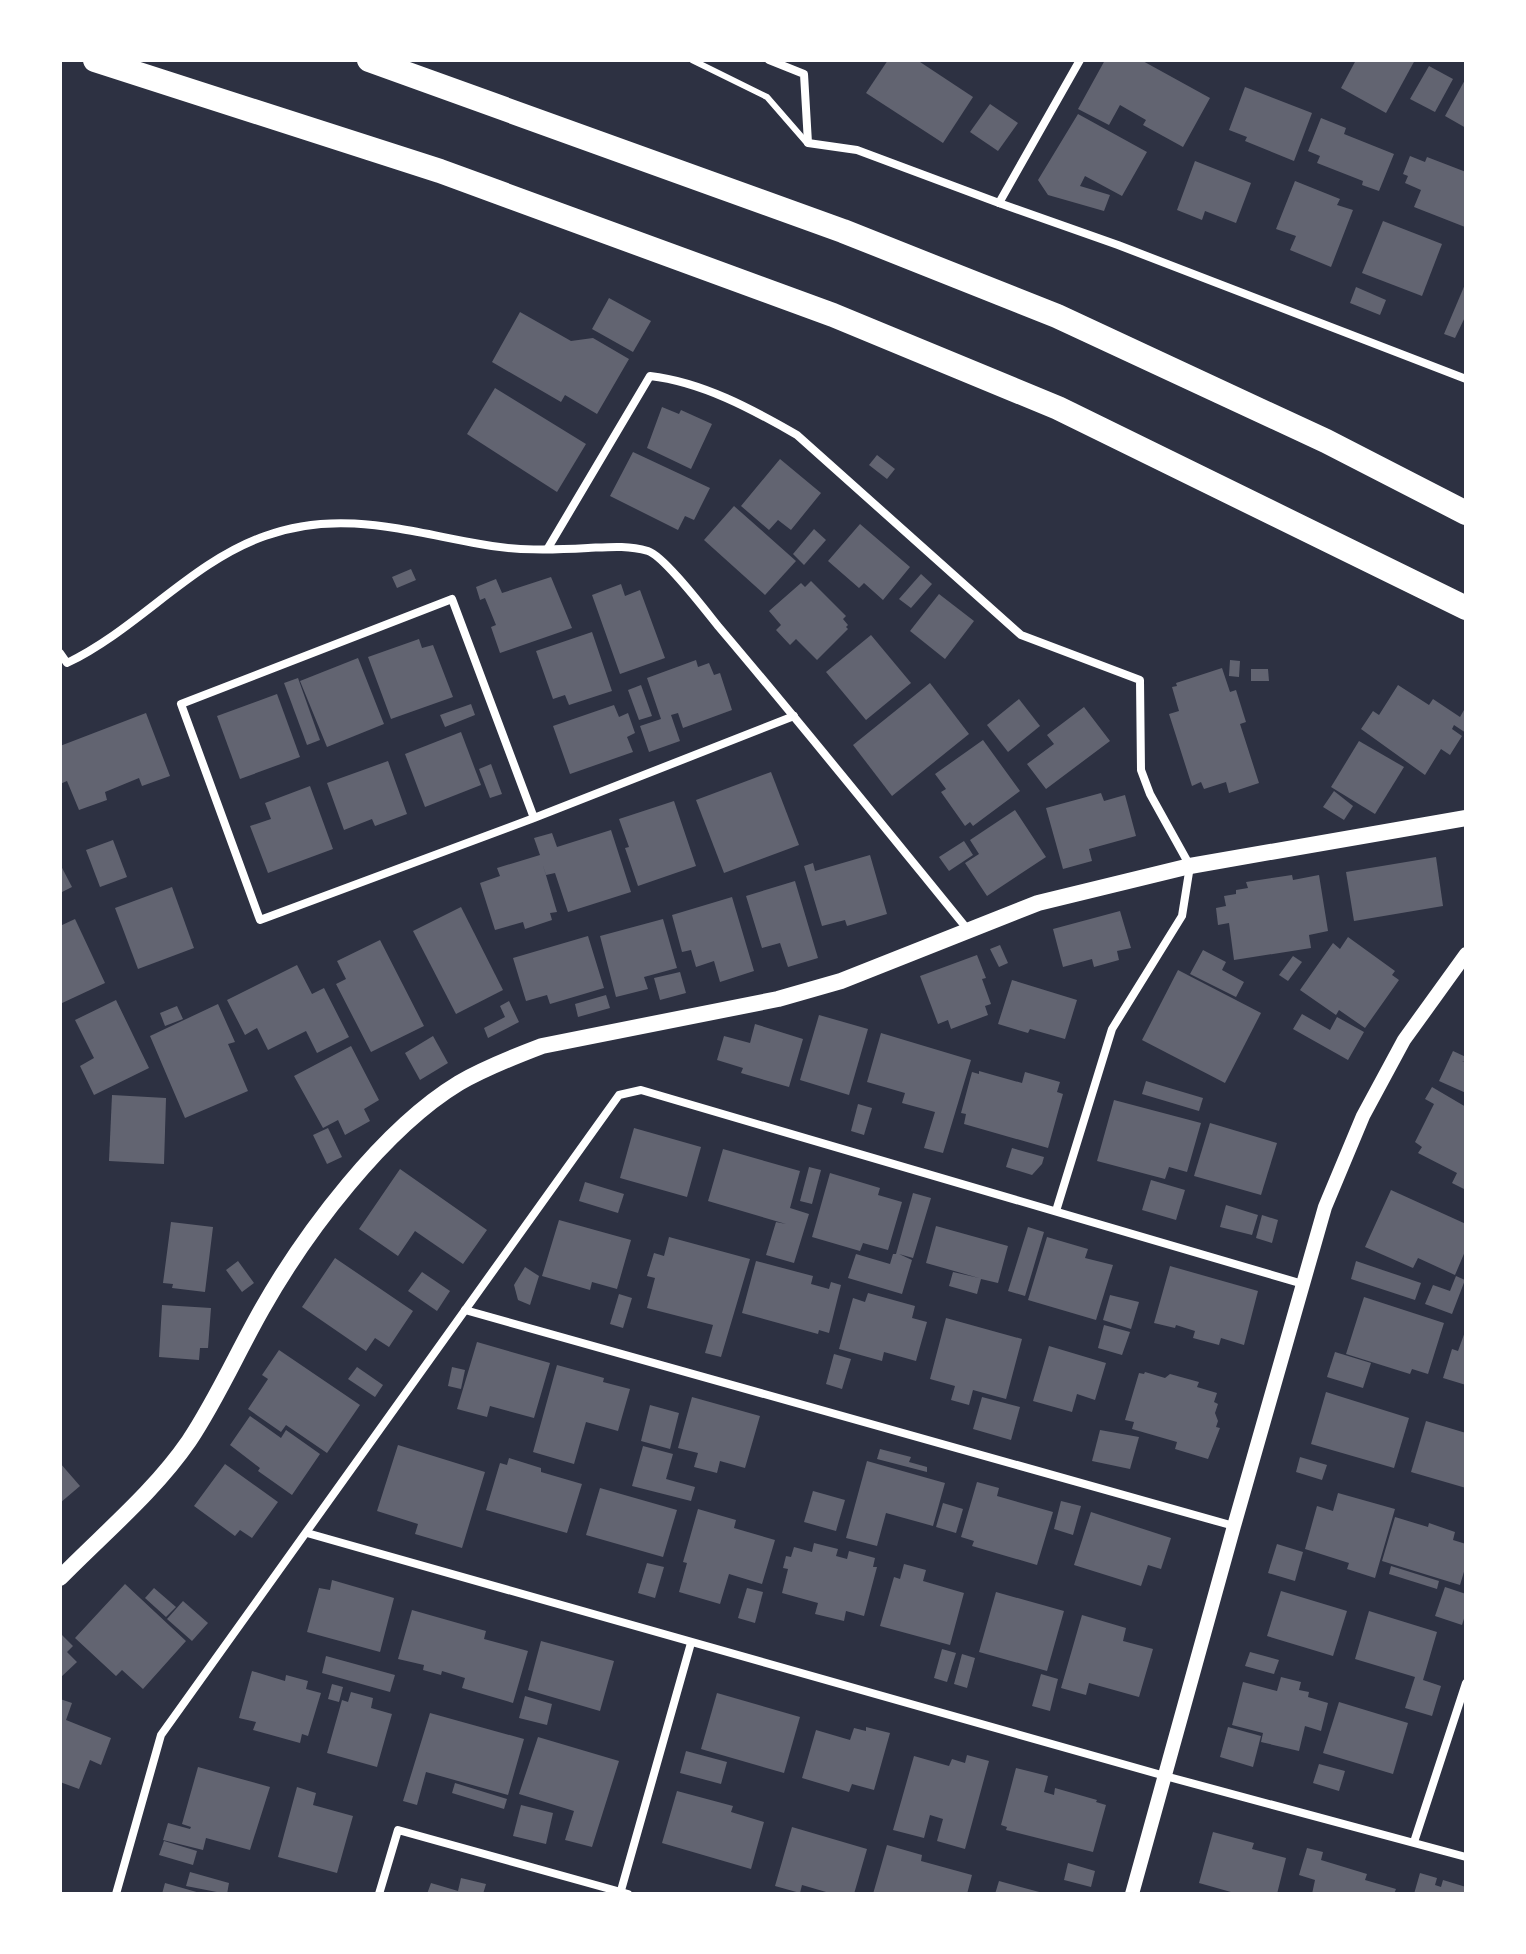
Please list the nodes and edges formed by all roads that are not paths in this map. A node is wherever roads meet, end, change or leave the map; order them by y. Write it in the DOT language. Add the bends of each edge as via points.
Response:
graph roads {
  1 [pos="95,60"];
  2 [pos="369,60"];
  3 [pos="692,60"];
  4 [pos="769,60"];
  5 [pos="1080,60"];
  6 [pos="808,143"];
  7 [pos="999,203"];
  8 [pos="1466,379"];
  9 [pos="1466,513"];
  10 [pos="548,548"];
  11 [pos="1466,608"];
  12 [pos="60,653"];
  13 [pos="794,716"];
  14 [pos="534,818"];
  15 [pos="1466,818"];
  16 [pos="1190,866"];
  17 [pos="968,930"];
  18 [pos="1466,954"];
  19 [pos="1056,1211"];
  20 [pos="1303,1284"];
  21 [pos="465,1310"];
  22 [pos="1234,1526"];
  23 [pos="307,1533"];
  24 [pos="60,1578"];
  25 [pos="691,1643"];
  26 [pos="1466,1683"];
  27 [pos="1165,1776"];
  28 [pos="1414,1842"];
  29 [pos="1466,1857"];
  30 [pos="623,1893"];
  31 [pos="116,1894"];
  32 [pos="379,1894"];
  33 [pos="1132,1894"];
  1 -- 11 [label="highway" via="440,171 833,315 1058,408"];
  2 -- 9 [label="highway" via="843,231 1057,316 1326,441"];
  3 -- 6 [label="lane" via="767,97"];
  4 -- 6 [label="street" via="804,74"];
  5 -- 7 [label="street"];
  6 -- 7 [label="street" via="857,150"];
  7 -- 8 [label="street"];
  10 -- 12 [label="street" via="506,549 374,523 290,529 221,558 96,649 67,663"];
  10 -- 13 [label="street" via="619,545 652,552"];
  10 -- 16 [label="street" via="650,376 678,379 758,412 797,435 1021,635 1140,680 1141,770"];
  13 -- 14 [label="street"];
  13 -- 17 [label="street"];
  14 -- 14 [label="street" via="260,920 181,704 452,599"];
  15 -- 16 [label="main road"];
  16 -- 17 [label="main road" via="1038,903"];
  16 -- 19 [label="street" via="1182,916 1112,1029"];
  17 -- 24 [label="main road" via="841,981 778,999 542,1046 439,1097 374,1154 306,1239 187,1444"];
  18 -- 20 [label="street" via="1404,1040 1363,1116 1325,1207"];
  19 -- 20 [label="street"];
  19 -- 21 [label="street" via="641,1090 619,1095"];
  20 -- 22 [label="street"];
  21 -- 22 [label="street"];
  21 -- 23 [label="street"];
  22 -- 27 [label="street"];
  23 -- 25 [label="street"];
  23 -- 31 [label="street" via="161,1735"];
  25 -- 27 [label="street"];
  25 -- 30 [label="street"];
  26 -- 28 [label="street"];
  27 -- 28 [label="street"];
  27 -- 33 [label="street"];
  28 -- 29 [label="street"];
  30 -- 32 [label="street" via="398,1830"];
}
